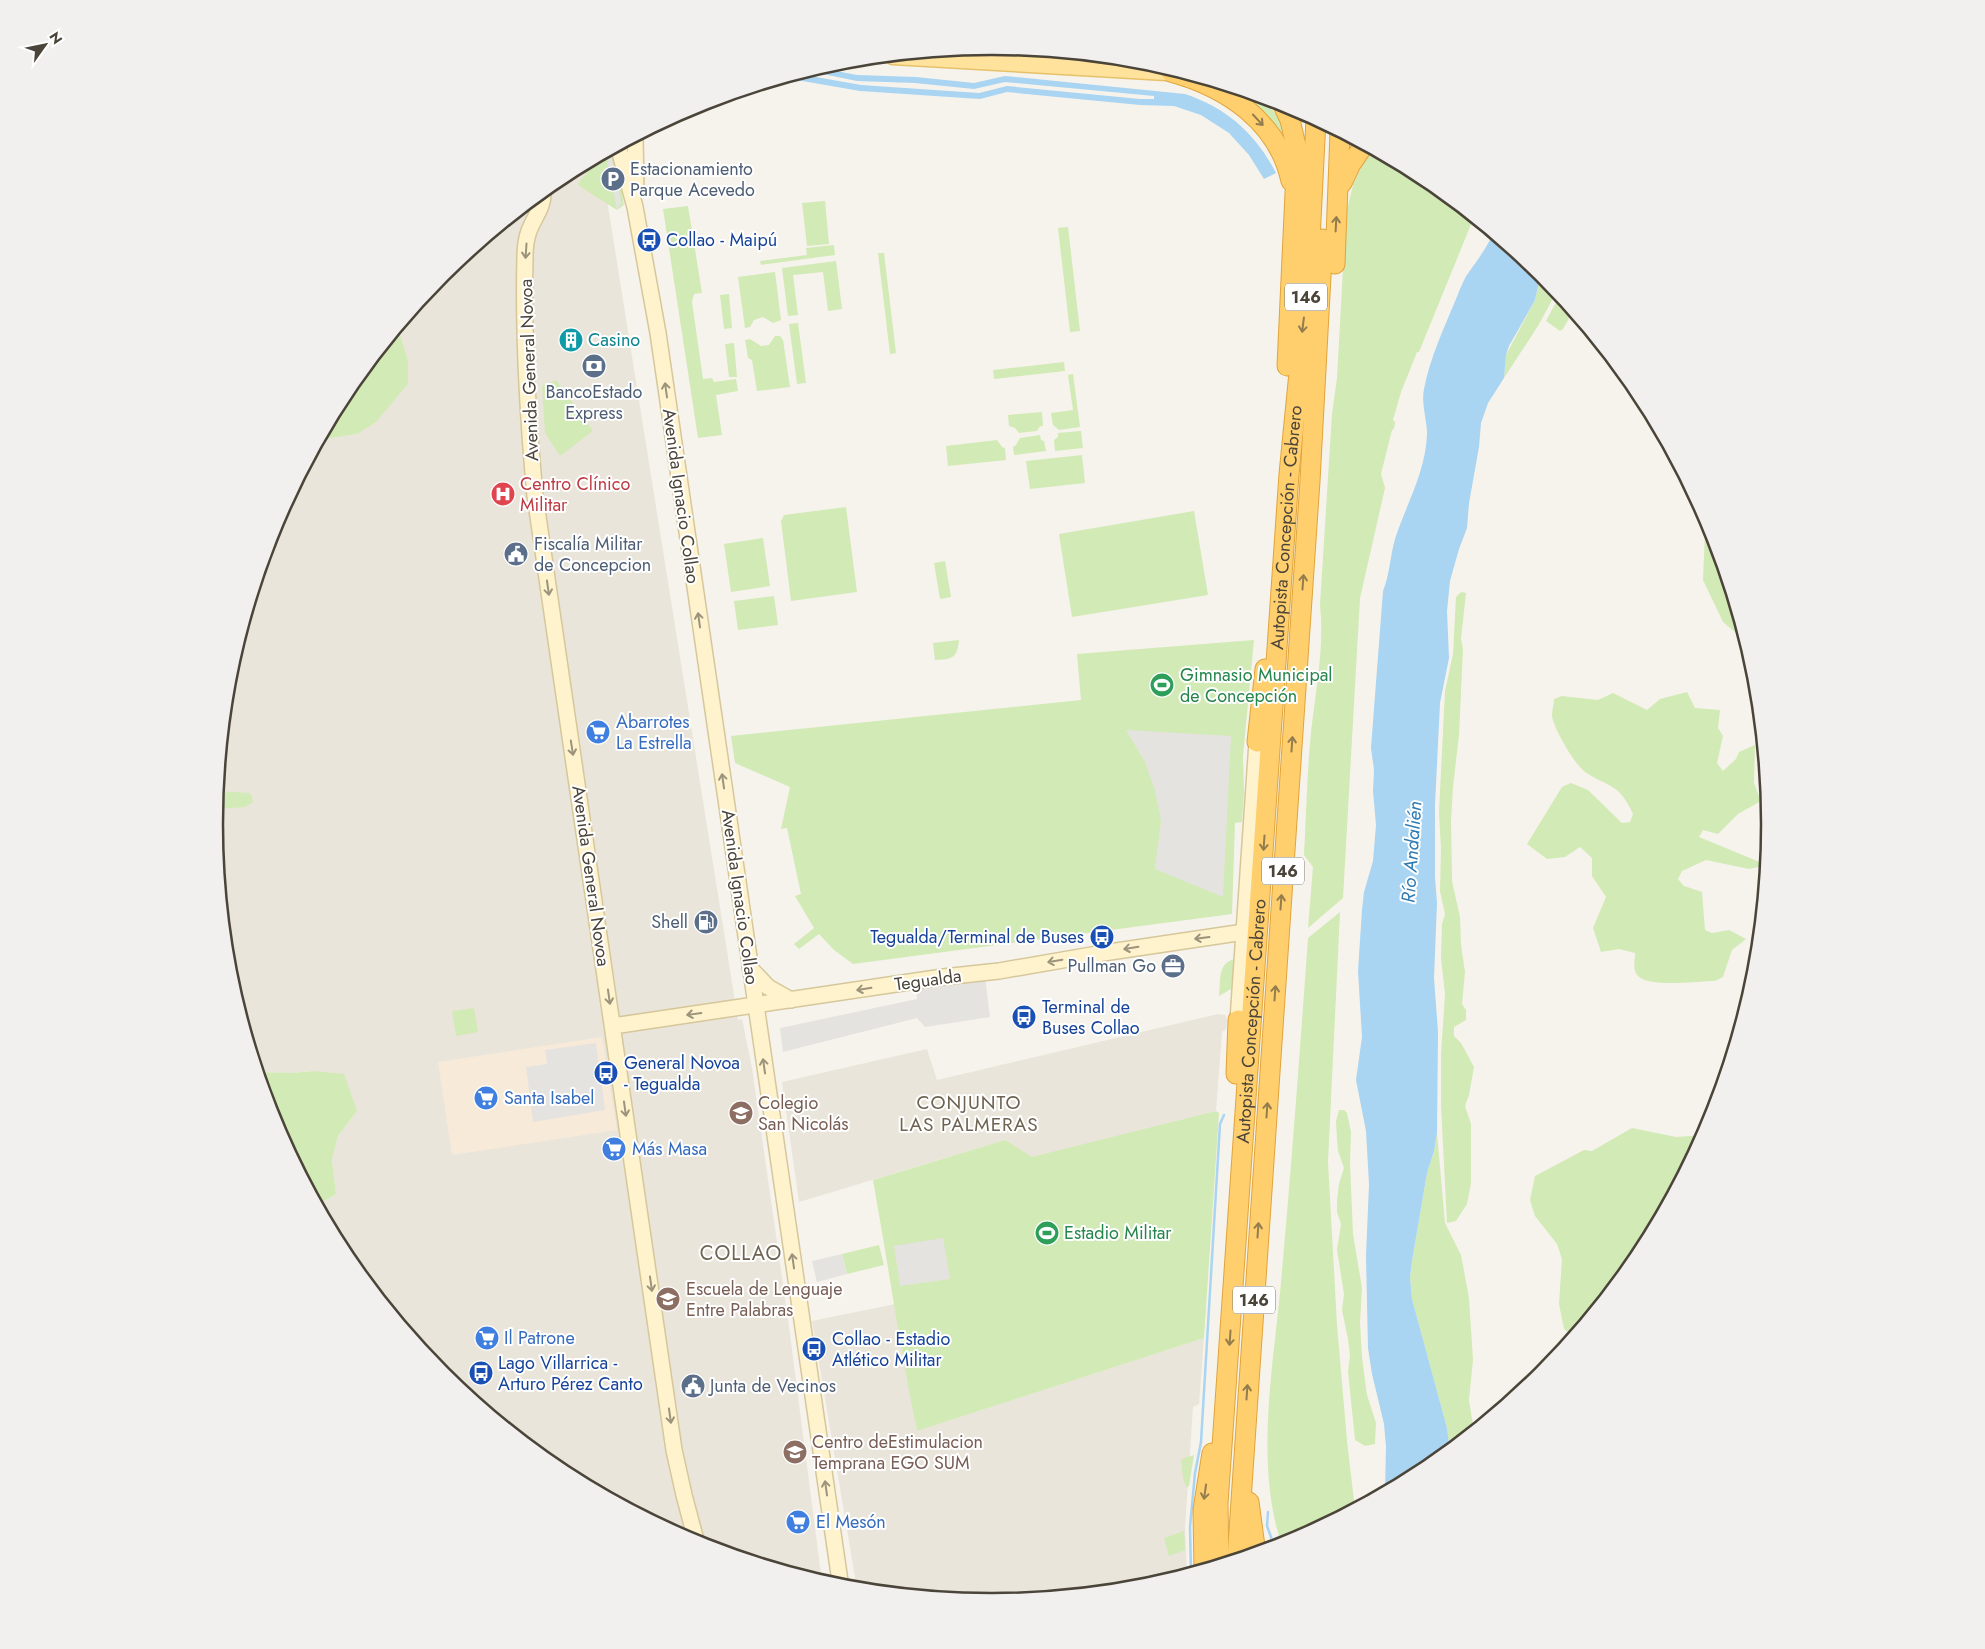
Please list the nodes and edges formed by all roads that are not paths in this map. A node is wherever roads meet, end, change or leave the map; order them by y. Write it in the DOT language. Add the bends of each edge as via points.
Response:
graph roads {
  1 [pos="1048,57"];
  2 [pos="930,58"];
  3 [pos="992,62"];
  4 [pos="1149,71"];
  5 [pos="1211,87"];
  6 [pos="1288,114"];
  7 [pos="1316,126"];
  8 [pos="1328,132"];
  9 [pos="1340,138"];
  10 [pos="635,143"];
  11 [pos="1361,149"];
  12 [pos="620,152"];
  13 [pos="1338,191"];
  14 [pos="541,202"];
  15 [pos="636,207"];
  16 [pos="1295,207"];
  17 [pos="1289,474"];
  18 [pos="1310,481"];
  19 [pos="1282,595"];
  20 [pos="1257,742"];
  21 [pos="1244,932"];
  22 [pos="750,968"];
  23 [pos="791,1000"];
  24 [pos="755,1006"];
  25 [pos="1238,1020"];
  26 [pos="613,1026"];
  27 [pos="1236,1254"];
  28 [pos="1226,1394"];
  29 [pos="1244,1440"];
  30 [pos="694,1533"];
  31 [pos="1255,1547"];
  32 [pos="1237,1554"];
  33 [pos="1219,1560"];
  34 [pos="1204,1564"];
  35 [pos="840,1578"];
  1 -- 3 [label="main road"];
  2 -- 3 [label="main road"];
  3 -- 4 [label="main road"];
  5 -- 16 [label="highway, one-way" via="1245,107 1263,124 1284,157"];
  6 -- 16 [label="highway" via="1296,140"];
  7 -- 17 [label="highway, Autopista Concepción - Cabrero / 146, one-way" via="1307,288"];
  8 -- 18 [label="highway, Autopista Concepción - Cabrero / 146"];
  9 -- 13 [label="highway"];
  10 -- 15 [label="main road, Avenida Ignacio Collao"];
  11 -- 13 [label="highway"];
  12 -- 15 [label="main road, Avenida Ignacio Collao"];
  18 -- 13 [label="highway, one-way" via="1329,367"];
  14 -- 26 [label="main road, Avenida General Novoa, one-way" via="530,230 525,257 535,496"];
  22 -- 15 [label="main road, Avenida Ignacio Collao, one-way" via="658,333"];
  16 -- 17 [label="highway" via="1287,370"];
  17 -- 19 [label="highway, Autopista Concepción - Cabrero / 146"];
  29 -- 18 [label="highway, Autopista Concepción - Cabrero / 146, one-way"];
  19 -- 20 [label="highway" via="1269,644"];
  19 -- 27 [label="highway, Autopista Concepción - Cabrero / 146, one-way"];
  20 -- 21 [label="main road"];
  21 -- 23 [label="main road, Tegualda, one-way"];
  21 -- 25 [label="main road"];
  22 -- 23 [label="main road" via="768,987"];
  22 -- 24 [label="main road, Avenida Ignacio Collao"];
  23 -- 24 [label="main road, Tegualda"];
  24 -- 26 [label="main road, Tegualda, one-way"];
  35 -- 24 [label="main road, Avenida Ignacio Collao, one-way"];
  25 -- 27 [label="highway" via="1233,1182"];
  26 -- 30 [label="main road, Avenida General Novoa, one-way" via="674,1450"];
  27 -- 28 [label="highway, Autopista Concepción - Cabrero / 146, one-way"];
  28 -- 33 [label="highway, Autopista Concepción - Cabrero / 146" via="1218,1504"];
  28 -- 34 [label="highway, one-way" via="1204,1494"];
  29 -- 31 [label="highway"];
  29 -- 32 [label="highway, Autopista Concepción - Cabrero / 146"];
}
